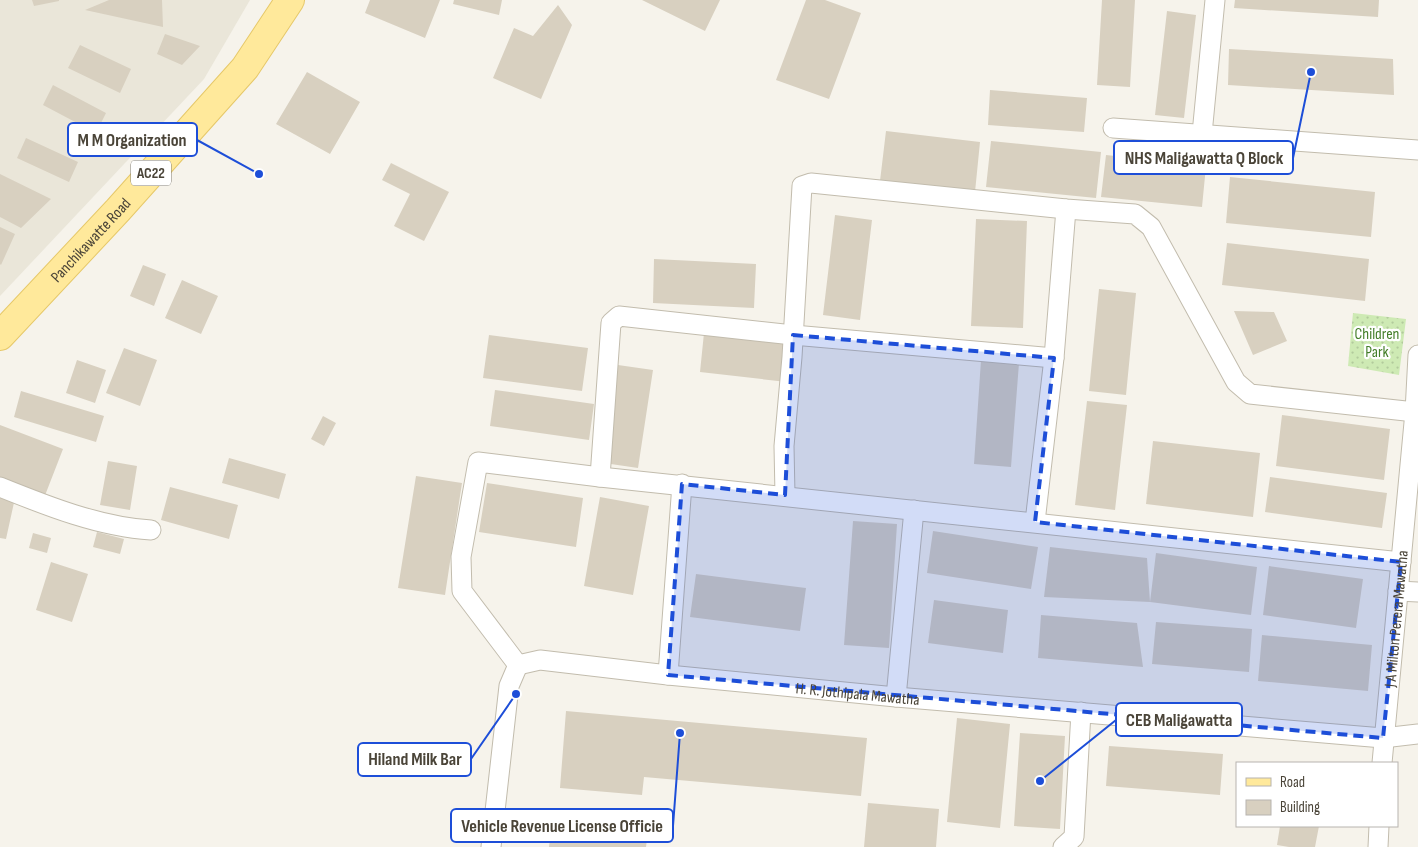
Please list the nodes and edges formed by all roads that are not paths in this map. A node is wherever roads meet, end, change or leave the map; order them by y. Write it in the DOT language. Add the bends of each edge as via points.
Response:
graph roads {
  1 [pos="290,0"];
  2 [pos="1214,0"];
  3 [pos="1113,128"];
  4 [pos="1202,134"];
  5 [pos="1418,150"];
  6 [pos="1066,209"];
  7 [pos="793,335"];
  8 [pos="0,336"];
  9 [pos="1418,355"];
  10 [pos="1054,358"];
  11 [pos="1415,412"];
  12 [pos="1414,458"];
  13 [pos="600,477"];
  14 [pos="682,484"];
  15 [pos="0,487"];
  16 [pos="785,495"];
  17 [pos="914,510"];
  18 [pos="1035,522"];
  19 [pos="151,530"];
  20 [pos="1401,562"];
  21 [pos="1398,591"];
  22 [pos="1418,592"];
  23 [pos="518,665"];
  24 [pos="668,675"];
  25 [pos="896,697"];
  26 [pos="1081,712"];
  27 [pos="1418,734"];
  28 [pos="1383,738"];
  29 [pos="1382,762"];
  30 [pos="1379,827"];
  31 [pos="491,847"];
  32 [pos="1063,847"];
  33 [pos="1378,847"];
  1 -- 8 [label="main road, Panchikawatte Road / AC22" via="245,68"];
  2 -- 4 [label="street"];
  3 -- 4 [label="street"];
  4 -- 5 [label="street"];
  6 -- 7 [label="street" via="811,183 802,186"];
  6 -- 10 [label="street"];
  6 -- 11 [label="street" via="1135,214 1151,227 1236,382 1250,394"];
  7 -- 10 [label="street"];
  7 -- 13 [label="street" via="618,316 611,323"];
  7 -- 16 [label="street" via="784,446"];
  9 -- 11 [label="street, J A Milton Perera Mawatha"];
  10 -- 18 [label="street"];
  11 -- 12 [label="street, J A Milton Perera Mawatha"];
  12 -- 20 [label="street, J A Milton Perera Mawatha"];
  13 -- 14 [label="street"];
  13 -- 23 [label="street" via="478,462 461,557 462,591"];
  14 -- 16 [label="street"];
  14 -- 24 [label="street"];
  15 -- 19 [label="street" via="43,505 128,528"];
  16 -- 17 [label="street"];
  17 -- 18 [label="street"];
  17 -- 25 [label="street"];
  18 -- 20 [label="street"];
  20 -- 21 [label="street, J A Milton Perera Mawatha"];
  21 -- 22 [label="street"];
  21 -- 28 [label="street, J A Milton Perera Mawatha"];
  23 -- 24 [label="street, H. R. Jothipala Mawatha" via="540,660"];
  23 -- 31 [label="street" via="509,686"];
  24 -- 25 [label="street, H. R. Jothipala Mawatha"];
  25 -- 26 [label="street, H. R. Jothipala Mawatha"];
  26 -- 28 [label="street, H. R. Jothipala Mawatha"];
  26 -- 32 [label="street" via="1074,837"];
  27 -- 28 [label="street, H. R. Jothipala Mawatha"];
  28 -- 29 [label="street, J A Milton Perera Mawatha"];
  30 -- 33 [label="street"];
}
